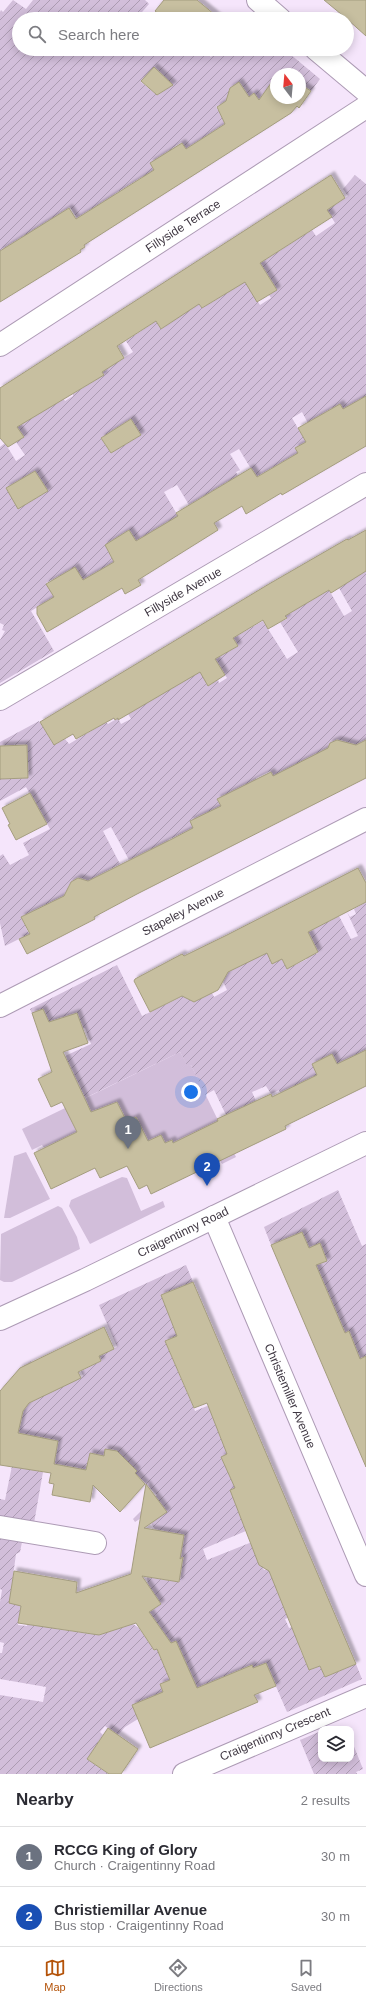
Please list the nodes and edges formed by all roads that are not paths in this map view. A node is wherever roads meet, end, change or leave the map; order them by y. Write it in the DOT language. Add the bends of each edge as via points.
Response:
graph roads {
  1 [pos="258,0"];
  2 [pos="272,12"];
  3 [pos="324,56"];
  4 [pos="366,91"];
  5 [pos="366,107"];
  6 [pos="0,345"];
  7 [pos="366,484"];
  8 [pos="0,699"];
  9 [pos="366,819"];
  10 [pos="0,1006"];
  11 [pos="366,1143"];
  12 [pos="214,1217"];
  13 [pos="0,1319"];
  14 [pos="0,1527"];
  15 [pos="95,1543"];
  16 [pos="366,1575"];
  17 [pos="366,1696"];
  18 [pos="184,1774"];
  1 -- 2 [label="street"];
  3 -- 4 [label="street"];
  5 -- 6 [label="street, Fillyside Terrace"];
  7 -- 8 [label="street, Fillyside Avenue"];
  9 -- 10 [label="street, Stapeley Avenue"];
  11 -- 12 [label="street, Craigentinny Road"];
  12 -- 13 [label="street, Craigentinny Road"];
  12 -- 16 [label="street, Christiemiller Avenue"];
  14 -- 15 [label="street"];
  17 -- 18 [label="street, Craigentinny Crescent"];
}
